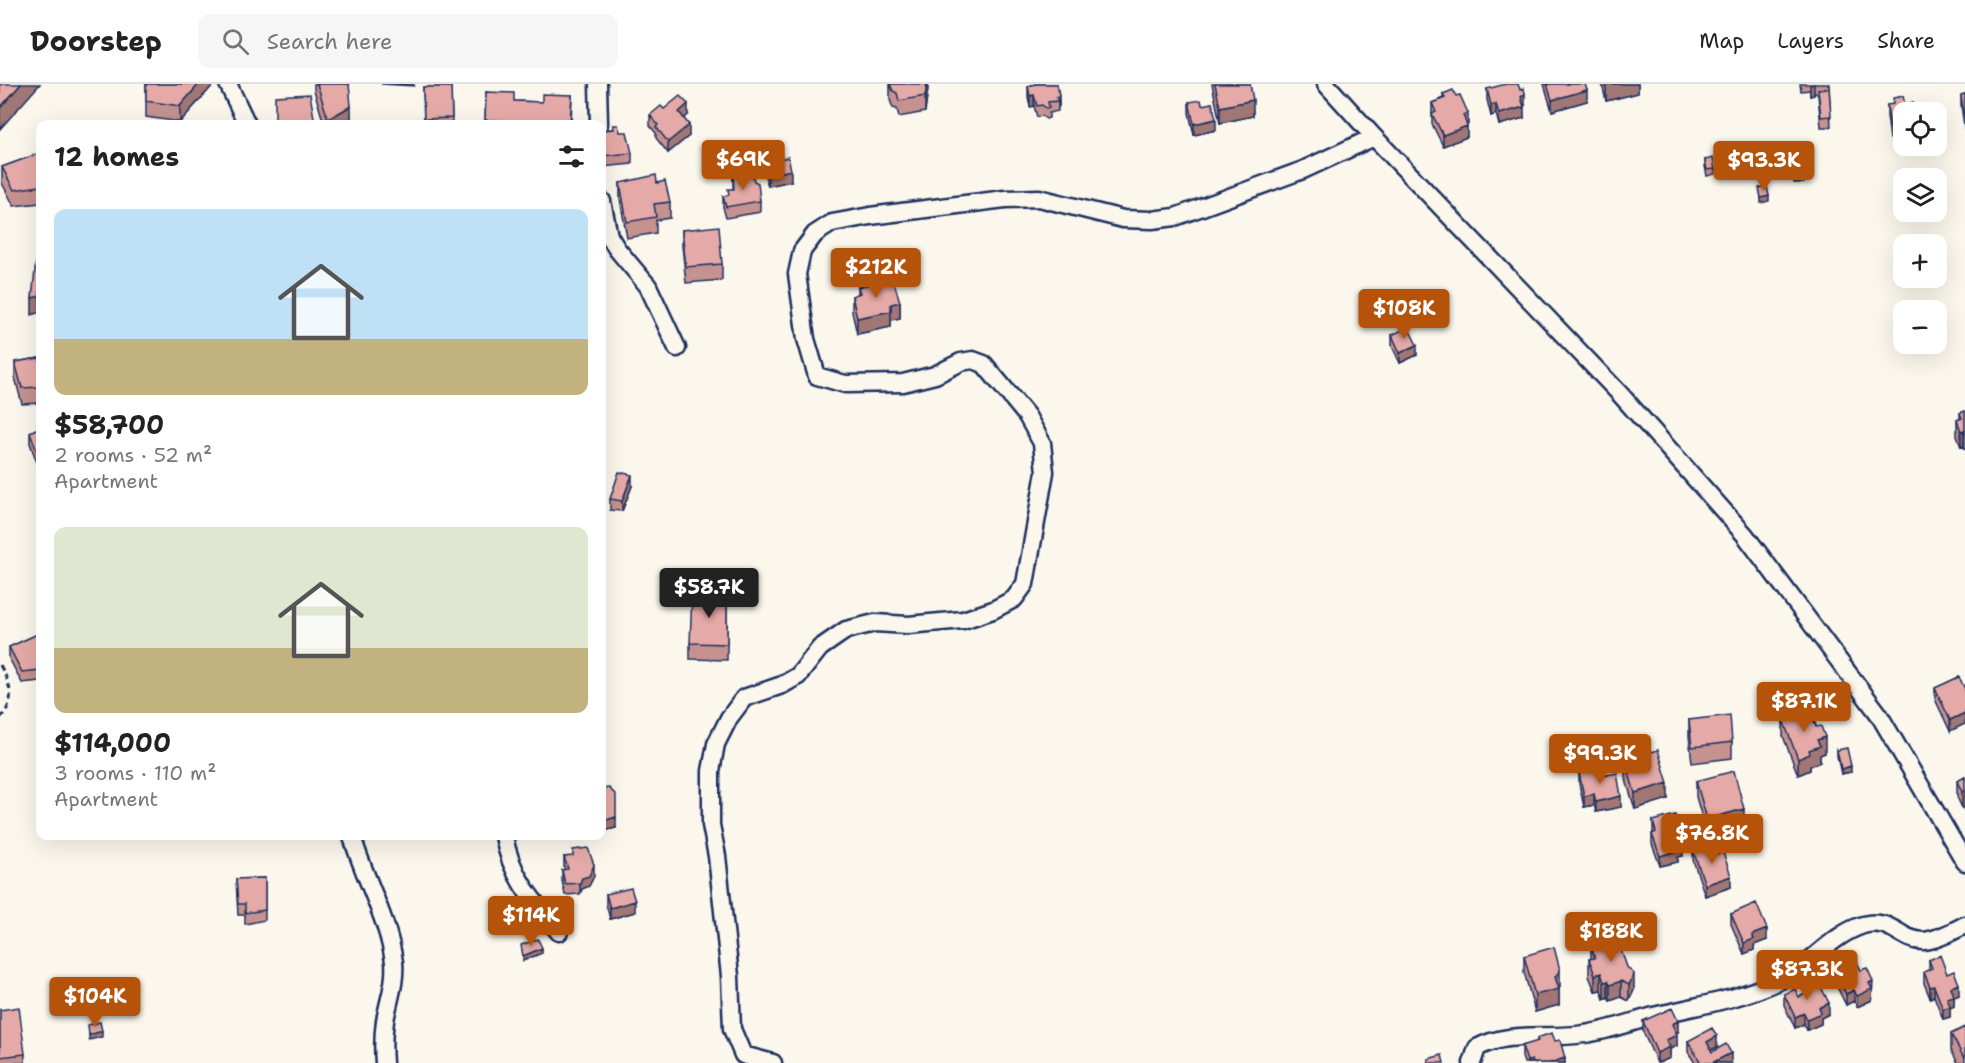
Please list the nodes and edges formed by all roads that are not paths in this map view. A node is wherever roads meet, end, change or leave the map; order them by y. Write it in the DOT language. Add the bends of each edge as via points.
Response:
graph roads {
  1 [pos="228,84"];
  2 [pos="598,84"];
  3 [pos="1326,84"];
  4 [pos="245,120"];
  5 [pos="599,120"];
  6 [pos="1374,137"];
  7 [pos="606,221"];
  8 [pos="677,348"];
  9 [pos="353,840"];
  10 [pos="505,840"];
  11 [pos="1965,862"];
  12 [pos="1965,925"];
  13 [pos="559,932"];
  14 [pos="384,1063"];
  15 [pos="773,1063"];
  16 [pos="1472,1063"];
  1 -- 4 [label="street"];
  2 -- 5 [label="street"];
  3 -- 6 [label="street"];
  6 -- 11 [label="street" via="1620,394 1745,535 1878,713"];
  6 -- 15 [label="street" via="1303,170 1175,217 1123,219 1039,198 1005,199 832,223 815,234 802,251 797,274 808,347 817,376 845,384 903,383 935,375 961,362 973,360 984,364 1027,416 1042,443 1045,472 1030,565 1025,584 1014,599 963,620 908,626 875,622 846,630 820,648 798,676 744,698 716,744 711,771 711,825 730,976 732,1029 743,1054"];
  7 -- 8 [label="street" via="617,249 648,286"];
  9 -- 14 [label="street" via="389,936 394,964 385,1022"];
  10 -- 13 [label="street" via="515,874"];
  12 -- 16 [label="street" via="1923,941 1891,926 1865,925 1848,932 1781,980 1748,993 1584,1034 1491,1040 1477,1048"];
}
